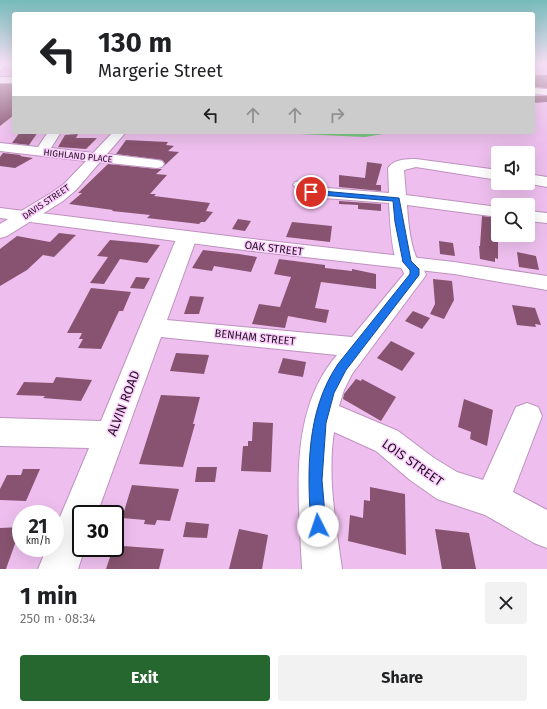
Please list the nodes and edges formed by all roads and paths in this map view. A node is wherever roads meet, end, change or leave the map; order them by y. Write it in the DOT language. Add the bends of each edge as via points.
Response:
graph roads {
  1 [pos="54,134"];
  2 [pos="118,134"];
  3 [pos="0,147"];
  4 [pos="41,152"];
  5 [pos="98,157"];
  6 [pos="157,164"];
  7 [pos="491,174"];
  8 [pos="535,180"];
  9 [pos="547,182"];
  10 [pos="306,189"];
  11 [pos="397,200"];
  12 [pos="491,211"];
  13 [pos="0,213"];
  14 [pos="26,216"];
  15 [pos="535,217"];
  16 [pos="547,218"];
  17 [pos="0,232"];
  18 [pos="187,237"];
  19 [pos="407,262"];
  20 [pos="547,283"];
  21 [pos="152,327"];
  22 [pos="358,347"];
  23 [pos="322,413"];
  24 [pos="527,416"];
  25 [pos="0,432"];
  26 [pos="110,435"];
  27 [pos="492,500"];
  28 [pos="547,530"];
  29 [pos="58,569"];
  30 [pos="322,569"];
  1 -- 4 [label="street"];
  2 -- 5 [label="street, DAVIS STREET"];
  3 -- 4 [label="street, HIGHLAND PLACE"];
  4 -- 5 [label="street, HIGHLAND PLACE"];
  5 -- 6 [label="street, HIGHLAND PLACE"];
  5 -- 14 [label="street, DAVIS STREET" via="70,187"];
  7 -- 11 [label="street" via="404,164 396,168"];
  8 -- 9 [label="street"];
  10 -- 11 [label="street"];
  11 -- 12 [label="street"];
  11 -- 19 [label="street"];
  13 -- 14 [label="street, OAK STREET"];
  14 -- 17 [label="street, DAVIS STREET"];
  14 -- 18 [label="street, OAK STREET"];
  15 -- 16 [label="street"];
  18 -- 19 [label="street, OAK STREET"];
  18 -- 21 [label="street, ALVIN ROAD"];
  19 -- 20 [label="street, OAK STREET"];
  19 -- 22 [label="street" via="414,269 414,275"];
  21 -- 22 [label="street, BENHAM STREET"];
  21 -- 26 [label="street, ALVIN ROAD"];
  22 -- 23 [label="street" via="334,380"];
  23 -- 27 [label="street, LOIS STREET" via="387,441 449,487"];
  23 -- 30 [label="street" via="315,480"];
  24 -- 27 [label="street"];
  25 -- 26 [label="street"];
  26 -- 29 [label="street, ALVIN ROAD"];
  27 -- 28 [label="street, LOIS STREET"];
}
